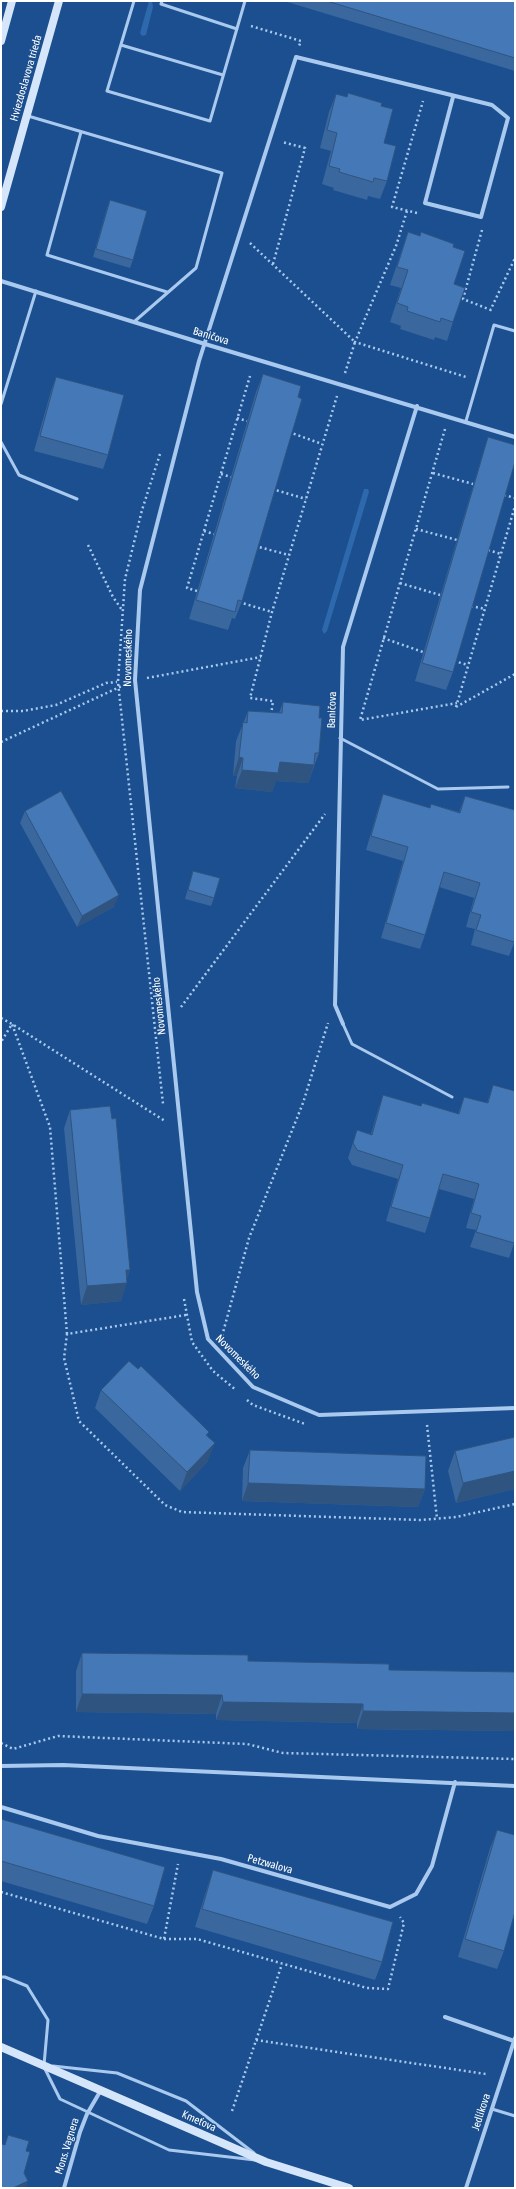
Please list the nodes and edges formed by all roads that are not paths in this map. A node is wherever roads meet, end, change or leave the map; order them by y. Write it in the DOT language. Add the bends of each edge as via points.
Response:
graph roads {
  1 [pos="12,1"];
  2 [pos="59,1"];
  3 [pos="134,1"];
  4 [pos="162,1"];
  5 [pos="245,1"];
  6 [pos="237,29"];
  7 [pos="1,41"];
  8 [pos="121,44"];
  9 [pos="223,75"];
  10 [pos="454,96"];
  11 [pos="26,116"];
  12 [pos="81,132"];
  13 [pos="1,207"];
  14 [pos="1,281"];
  15 [pos="36,291"];
  16 [pos="167,292"];
  17 [pos="135,321"];
  18 [pos="515,330"];
  19 [pos="205,344"];
  20 [pos="1,404"];
  21 [pos="417,406"];
  22 [pos="466,421"];
  23 [pos="515,436"];
  24 [pos="1,442"];
  25 [pos="77,499"];
  26 [pos="340,738"];
  27 [pos="508,787"];
  28 [pos="343,1024"];
  29 [pos="452,1097"];
  30 [pos="515,1408"];
  31 [pos="1,1766"];
  32 [pos="455,1782"];
  33 [pos="515,1786"];
  34 [pos="1,1807"];
  35 [pos="1,1977"];
  36 [pos="445,2017"];
  37 [pos="514,2040"];
  38 [pos="1,2047"];
  39 [pos="44,2065"];
  40 [pos="101,2090"];
  41 [pos="492,2110"];
  42 [pos="87,2114"];
  43 [pos="515,2116"];
  44 [pos="266,2162"];
  45 [pos="64,2188"];
  46 [pos="349,2188"];
  47 [pos="466,2188"];
  1 -- 7 [label="street"];
  2 -- 11 [label="street, Hviezdoslavova trieda"];
  3 -- 8 [label="lane"];
  4 -- 6 [label="lane" via="161,4"];
  5 -- 6 [label="lane"];
  6 -- 9 [label="lane"];
  8 -- 9 [label="lane"];
  8 -- 9 [label="lane" via="107,91 210,121"];
  10 -- 10 [label="street" via="492,105 508,118 481,217 426,203"];
  10 -- 19 [label="street, Novomeského" via="296,57"];
  11 -- 12 [label="lane"];
  11 -- 13 [label="street, Hviezdoslavova trieda"];
  12 -- 16 [label="lane" via="47,255"];
  12 -- 16 [label="lane" via="222,173 196,268"];
  14 -- 15 [label="street, Baničova"];
  15 -- 17 [label="street, Baničova"];
  15 -- 20 [label="lane"];
  16 -- 17 [label="lane"];
  17 -- 19 [label="street, Baničova"];
  18 -- 22 [label="lane" via="494,325"];
  19 -- 21 [label="street, Baničova"];
  19 -- 30 [label="street, Novomeského" via="140,590 135,680 197,1292 208,1339 254,1387 319,1415"];
  21 -- 22 [label="street, Baničova"];
  21 -- 26 [label="street, Baničova" via="343,648"];
  22 -- 23 [label="street, Baničova"];
  24 -- 25 [label="lane" via="19,475"];
  26 -- 27 [label="lane" via="438,789"];
  26 -- 28 [label="street, Baničova" via="335,1005"];
  28 -- 29 [label="lane" via="352,1044"];
  31 -- 32 [label="street" via="64,1765"];
  32 -- 33 [label="street"];
  32 -- 34 [label="street, Petzwalova" via="432,1866 416,1894 390,1907 221,1859 98,1836"];
  35 -- 39 [label="lane" via="5,1976 28,1986 48,2020"];
  36 -- 37 [label="street, Jedlíkova"];
  37 -- 41 [label="street, Jedlíkova"];
  38 -- 39 [label="street, Kmeťova"];
  39 -- 40 [label="street, Kmeťova"];
  39 -- 42 [label="lane" via="60,2099"];
  39 -- 44 [label="lane" via="117,2073 186,2101"];
  40 -- 42 [label="street, Mons. Vagnera"];
  40 -- 44 [label="street, Kmeťova"];
  41 -- 43 [label="lane"];
  41 -- 47 [label="street, Jedlíkova"];
  42 -- 44 [label="lane" via="169,2150"];
  42 -- 45 [label="street, Mons. Vagnera"];
  44 -- 46 [label="street, Kmeťova"];
}
